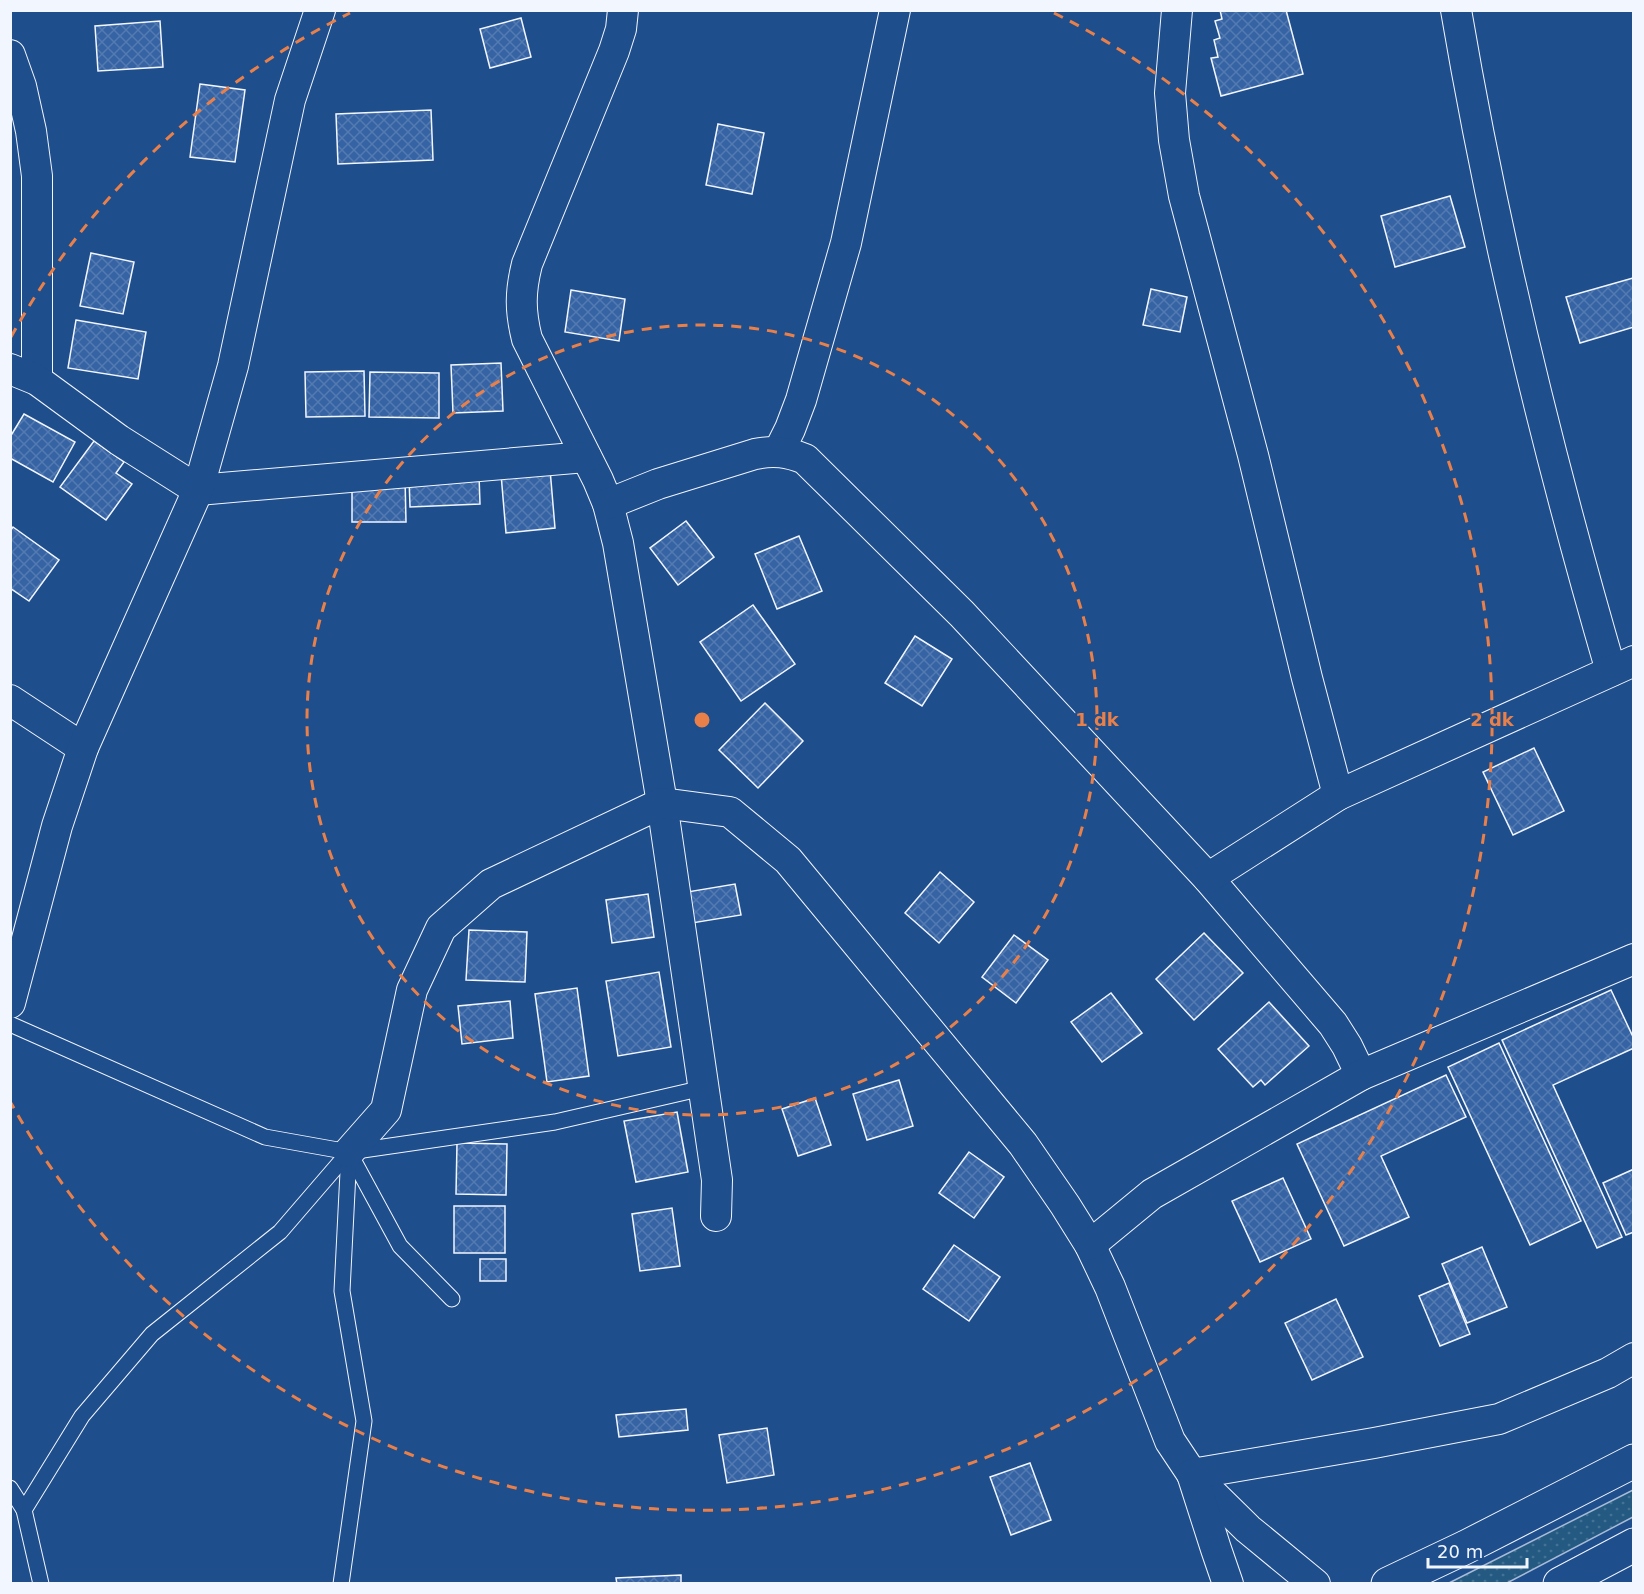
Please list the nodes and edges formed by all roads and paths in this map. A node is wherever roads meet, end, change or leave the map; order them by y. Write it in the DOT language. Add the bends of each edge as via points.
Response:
graph roads {
  1 [pos="320,10"];
  2 [pos="623,10"];
  3 [pos="895,10"];
  4 [pos="1177,10"];
  5 [pos="1456,10"];
  6 [pos="10,55"];
  7 [pos="24,375"];
  8 [pos="779,451"];
  9 [pos="586,457"];
  10 [pos="198,490"];
  11 [pos="608,504"];
  12 [pos="1622,666"];
  13 [pos="10,700"];
  14 [pos="83,748"];
  15 [pos="1338,795"];
  16 [pos="662,803"];
  17 [pos="1208,878"];
  18 [pos="1634,959"];
  19 [pos="10,1003"];
  20 [pos="10,1024"];
  21 [pos="1361,1076"];
  22 [pos="703,1088"];
  23 [pos="349,1152"];
  24 [pos="716,1216"];
  25 [pos="1090,1245"];
  26 [pos="452,1299"];
  27 [pos="1634,1358"];
  28 [pos="1634,1461"];
  29 [pos="1192,1474"];
  30 [pos="10,1488"];
  31 [pos="24,1510"];
  32 [pos="1634,1545"];
  33 [pos="41,1584"];
  34 [pos="341,1584"];
  35 [pos="1228,1584"];
  36 [pos="1314,1584"];
  37 [pos="1388,1584"];
  38 [pos="1560,1584"];
  1 -- 10 [label="street" via="290,100 233,366"];
  2 -- 9 [label="street" via="614,51 527,264 520,303 527,339"];
  3 -- 8 [label="street" via="846,243 801,400"];
  4 -- 15 [label="street" via="1170,93 1184,195"];
  5 -- 12 [label="street" via="1486,173 1549,447"];
  6 -- 7 [label="street" via="32,131 37,176"];
  7 -- 10 [label="street"];
  8 -- 11 [label="street" via="739,458"];
  8 -- 17 [label="street" via="805,459 962,614"];
  9 -- 10 [label="street"];
  9 -- 11 [label="street"];
  10 -- 14 [label="street"];
  11 -- 16 [label="street"];
  12 -- 15 [label="street"];
  13 -- 14 [label="street"];
  14 -- 19 [label="street" via="57,826"];
  15 -- 17 [label="street"];
  16 -- 22 [label="street"];
  16 -- 23 [label="street" via="491,884 441,928 412,990 386,1110"];
  16 -- 25 [label="street" via="730,812 788,860 1023,1144"];
  17 -- 21 [label="street" via="1334,1024"];
  18 -- 21 [label="street"];
  20 -- 23 [label="lane" via="265,1137"];
  21 -- 25 [label="street" via="1152,1194"];
  22 -- 23 [label="lane" via="555,1122"];
  22 -- 24 [label="street" via="717,1180"];
  23 -- 26 [label="lane" via="399,1246"];
  23 -- 31 [label="lane" via="280,1232 152,1334 82,1416"];
  23 -- 34 [label="lane" via="342,1291 364,1421"];
  25 -- 29 [label="street" via="1170,1442"];
  27 -- 29 [label="street" via="1500,1419"];
  28 -- 37 [label="highway"];
  29 -- 35 [label="street"];
  29 -- 36 [label="street" via="1248,1529"];
  30 -- 31 [label="lane"];
  31 -- 33 [label="lane"];
  32 -- 38 [label="highway"];
}
